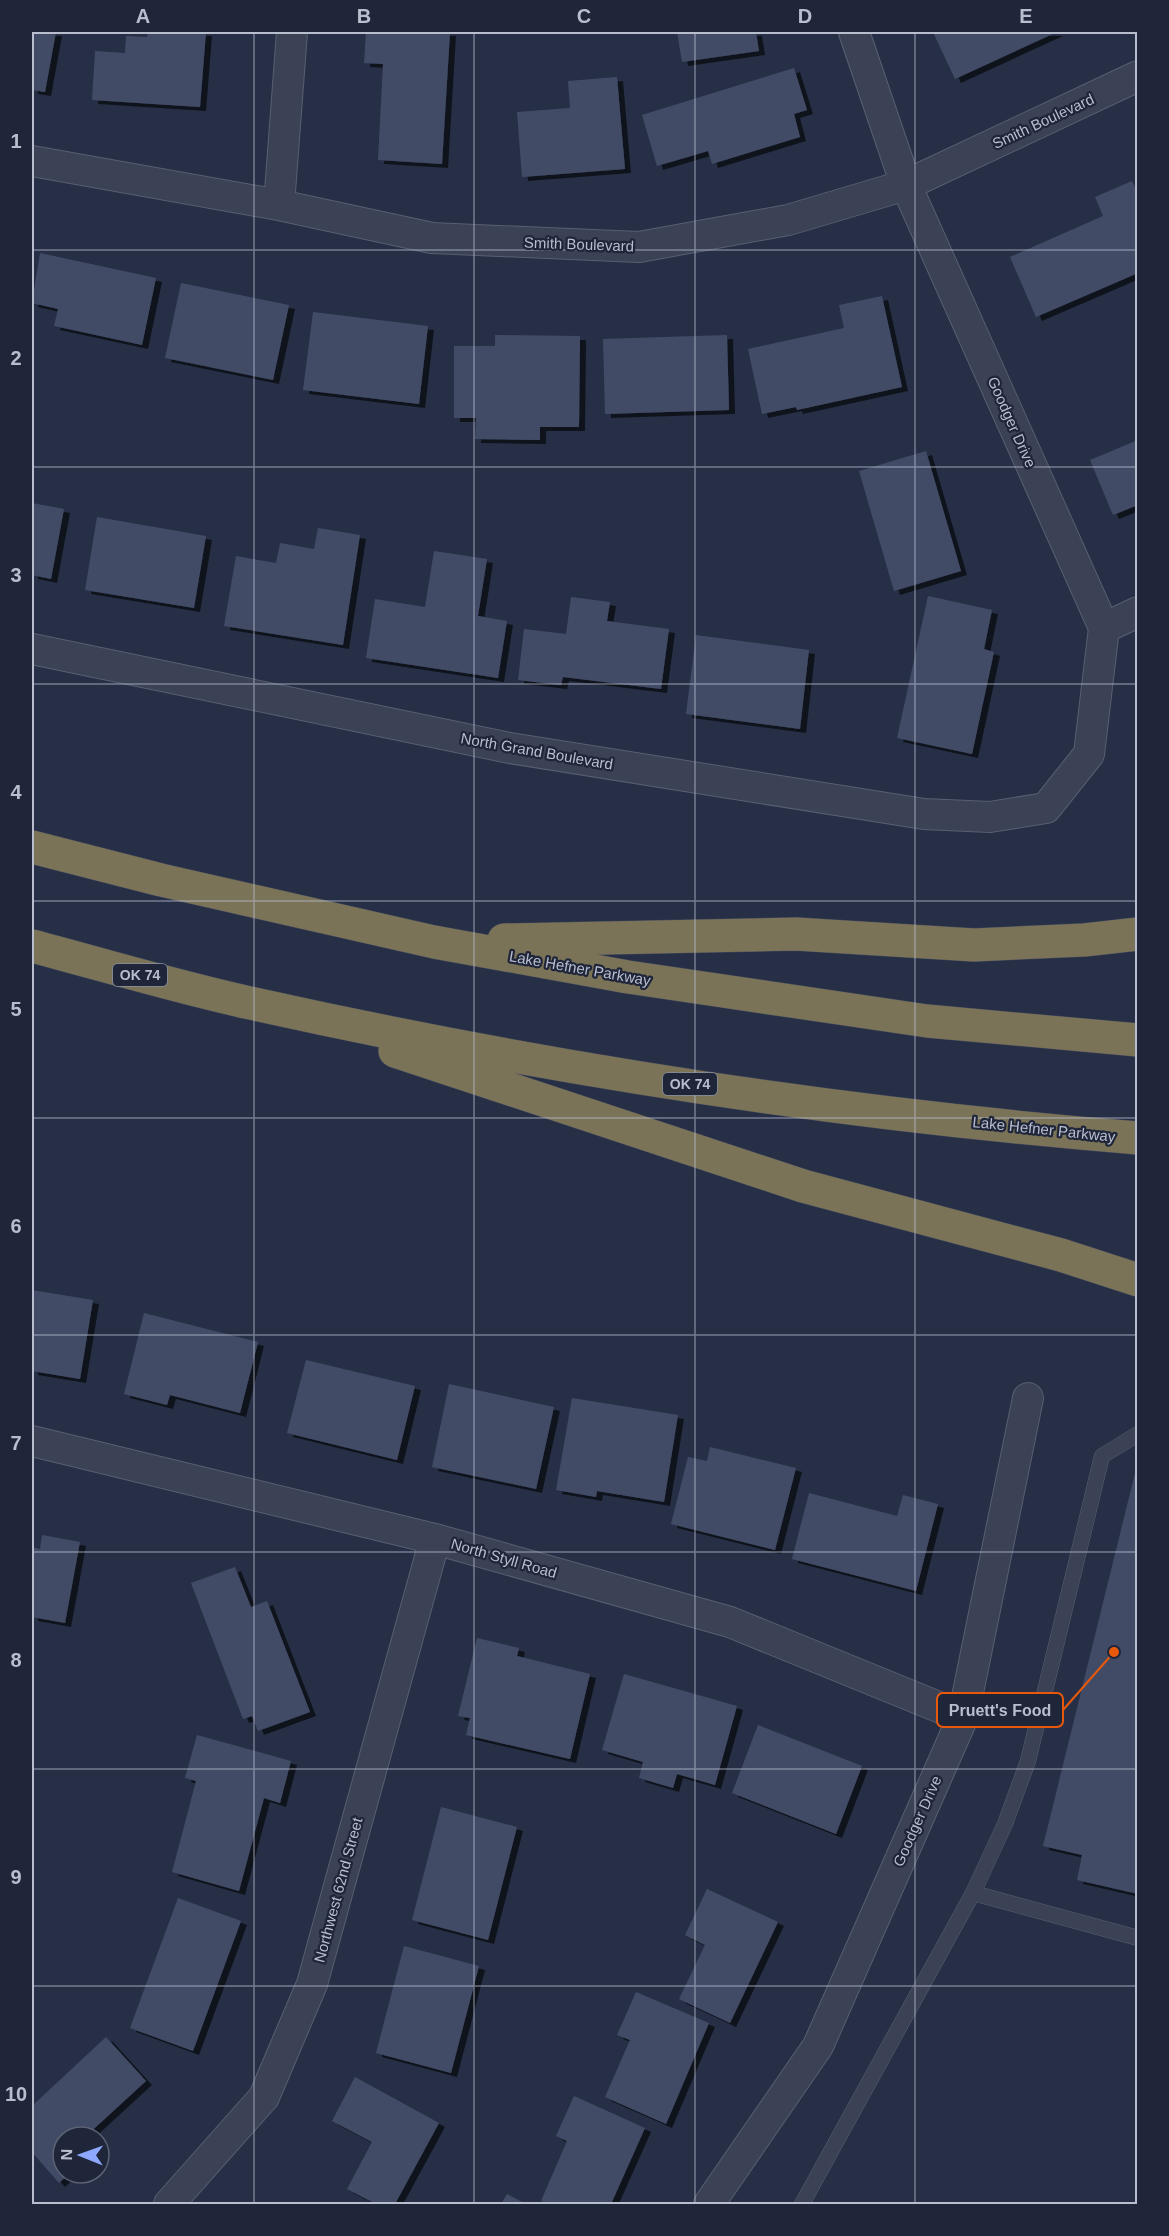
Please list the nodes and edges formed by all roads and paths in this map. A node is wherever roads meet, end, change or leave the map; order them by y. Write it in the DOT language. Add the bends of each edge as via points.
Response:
graph roads {
  1 [pos="292,32"];
  2 [pos="854,32"];
  3 [pos="1137,76"];
  4 [pos="32,161"];
  5 [pos="906,185"];
  6 [pos="279,205"];
  7 [pos="1137,612"];
  8 [pos="1104,628"];
  9 [pos="32,649"];
  10 [pos="32,847"];
  11 [pos="1137,934"];
  12 [pos="434,942"];
  13 [pos="32,946"];
  14 [pos="248,1003"];
  15 [pos="1137,1040"];
  16 [pos="1137,1138"];
  17 [pos="1137,1280"];
  18 [pos="1028,1398"];
  19 [pos="1137,1434"];
  20 [pos="32,1441"];
  21 [pos="435,1539"];
  22 [pos="963,1717"];
  23 [pos="973,1893"];
  24 [pos="1137,1938"];
  25 [pos="170,2205"];
  26 [pos="709,2205"];
  27 [pos="802,2205"];
  1 -- 6 [label="street"];
  2 -- 5 [label="street, Goodger Drive"];
  3 -- 5 [label="street, Smith Boulevard"];
  4 -- 6 [label="street, Smith Boulevard"];
  5 -- 6 [label="street, Smith Boulevard" via="788,220 639,247 432,238"];
  5 -- 8 [label="street, Goodger Drive"];
  7 -- 8 [label="street"];
  8 -- 9 [label="street, North Grand Boulevard" via="1089,754 1046,808 990,817 912,813 510,748"];
  10 -- 12 [label="highway, Lake Hefner Parkway"];
  11 -- 12 [label="highway" via="974,945 796,934"];
  12 -- 15 [label="highway, Lake Hefner Parkway" via="628,977 927,1021"];
  13 -- 14 [label="highway, Lake Hefner Parkway / OK 74"];
  14 -- 16 [label="highway, Lake Hefner Parkway / OK 74" via="473,1049 805,1102"];
  14 -- 17 [label="highway" via="803,1186 1061,1255"];
  18 -- 22 [label="street, Goodger Drive"];
  19 -- 23 [label="lane" via="1102,1456 1028,1761"];
  20 -- 21 [label="street, North Styll Road"];
  21 -- 22 [label="street, North Styll Road" via="730,1622"];
  21 -- 25 [label="street, Northwest 62nd Street" via="312,1984 264,2097"];
  22 -- 26 [label="street, Goodger Drive" via="818,2046"];
  23 -- 24 [label="lane"];
  23 -- 27 [label="lane"];
}
